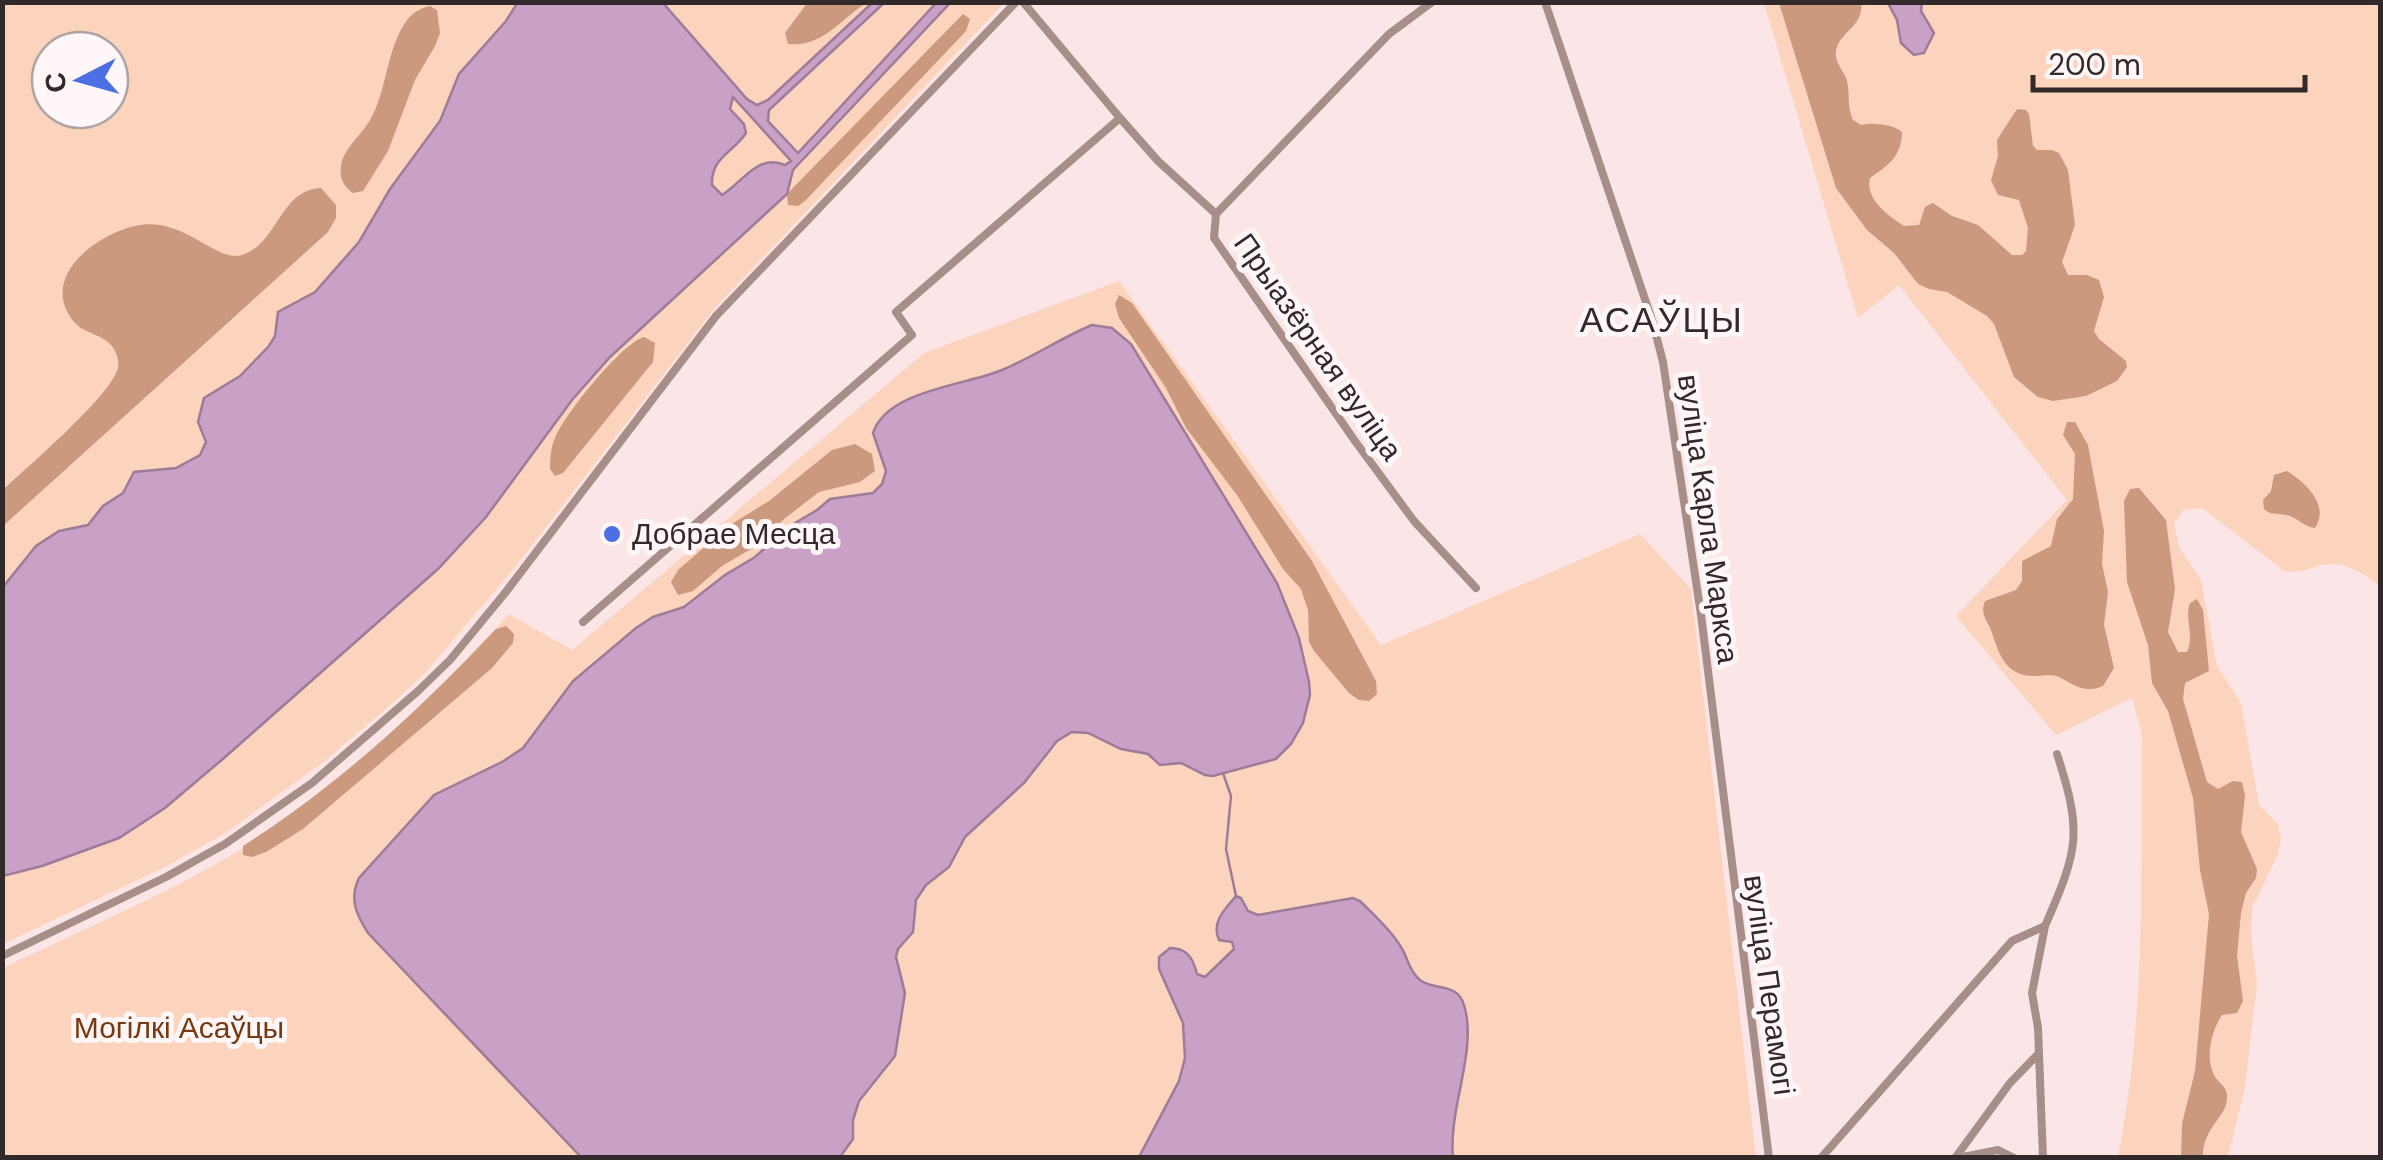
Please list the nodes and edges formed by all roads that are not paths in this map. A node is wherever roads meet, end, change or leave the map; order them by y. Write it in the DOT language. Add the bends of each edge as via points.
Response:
graph roads {
  1 [pos="1020,2"];
  2 [pos="1432,2"];
  3 [pos="1545,2"];
  4 [pos="1120,118"];
  5 [pos="1216,214"];
  6 [pos="1476,588"];
  7 [pos="583,622"];
  8 [pos="2057,754"];
  9 [pos="1724,819"];
  10 [pos="2045,926"];
  11 [pos="2,956"];
  12 [pos="2038,1054"];
  13 [pos="1769,1158"];
  14 [pos="1821,1158"];
  15 [pos="1957,1158"];
  16 [pos="2014,1158"];
  17 [pos="2043,1158"];
  1 -- 4 [label="street, Прыазёрная вуліца"];
  1 -- 11 [label="street" via="716,316 505,593 450,660 394,713 312,783 225,844"];
  2 -- 5 [label="street" via="1389,34"];
  3 -- 9 [label="street, вуліца Карла Маркса" via="1663,362"];
  4 -- 5 [label="street, Прыазёрная вуліца"];
  4 -- 7 [label="street" via="896,312 912,335"];
  5 -- 6 [label="street, Прыазёрная вуліца" via="1214,238 1354,441"];
  8 -- 10 [label="street" via="2071,797 2074,852"];
  9 -- 13 [label="street, вуліца Перамогі"];
  10 -- 12 [label="street" via="2032,994"];
  10 -- 14 [label="street" via="2012,941"];
  12 -- 15 [label="street"];
  12 -- 17 [label="street"];
  15 -- 16 [label="street" via="1998,1150"];
}
